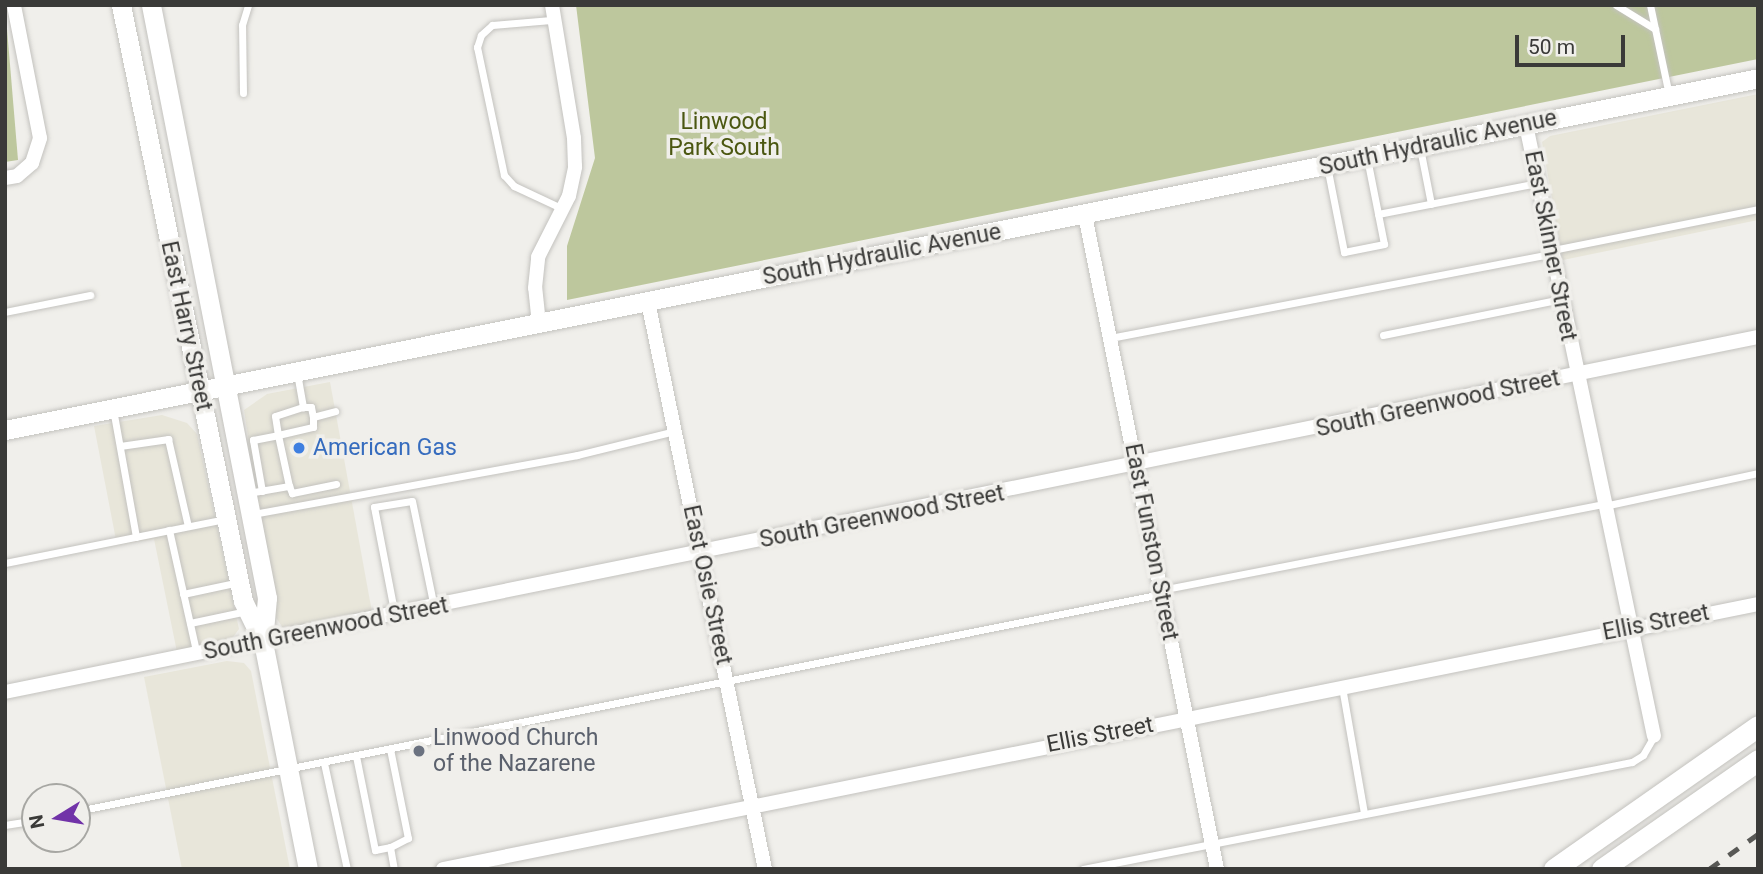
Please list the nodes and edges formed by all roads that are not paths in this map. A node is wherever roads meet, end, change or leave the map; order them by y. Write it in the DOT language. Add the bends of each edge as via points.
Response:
graph roads {
  1 [pos="14,5"];
  2 [pos="121,5"];
  3 [pos="151,5"];
  4 [pos="248,5"];
  5 [pos="1615,5"];
  6 [pos="1650,5"];
  7 [pos="551,13"];
  8 [pos="1655,29"];
  9 [pos="1758,78"];
  10 [pos="243,93"];
  11 [pos="1670,96"];
  12 [pos="1526,125"];
  13 [pos="1420,147"];
  14 [pos="1367,158"];
  15 [pos="1327,166"];
  16 [pos="5,178"];
  17 [pos="1538,183"];
  18 [pos="1431,204"];
  19 [pos="563,209"];
  20 [pos="1758,209"];
  21 [pos="1378,214"];
  22 [pos="1085,215"];
  23 [pos="1551,252"];
  24 [pos="90,295"];
  25 [pos="1561,299"];
  26 [pos="648,302"];
  27 [pos="5,312"];
  28 [pos="540,324"];
  29 [pos="1383,335"];
  30 [pos="1758,337"];
  31 [pos="1110,338"];
  32 [pos="297,372"];
  33 [pos="1576,375"];
  34 [pos="229,386"];
  35 [pos="200,391"];
  36 [pos="303,407"];
  37 [pos="113,408"];
  38 [pos="335,411"];
  39 [pos="313,417"];
  40 [pos="5,430"];
  41 [pos="675,431"];
  42 [pos="278,435"];
  43 [pos="246,441"];
  44 [pos="120,446"];
  45 [pos="1136,466"];
  46 [pos="1758,473"];
  47 [pos="336,484"];
  48 [pos="289,486"];
  49 [pos="255,492"];
  50 [pos="1603,505"];
  51 [pos="252,514"];
  52 [pos="226,519"];
  53 [pos="188,526"];
  54 [pos="169,530"];
  55 [pos="136,537"];
  56 [pos="700,553"];
  57 [pos="5,563"];
  58 [pos="239,582"];
  59 [pos="1162,592"];
  60 [pos="183,594"];
  61 [pos="1758,604"];
  62 [pos="434,608"];
  63 [pos="248,611"];
  64 [pos="395,616"];
  65 [pos="190,623"];
  66 [pos="1628,628"];
  67 [pos="263,642"];
  68 [pos="197,655"];
  69 [pos="728,682"];
  70 [pos="1342,687"];
  71 [pos="5,692"];
  72 [pos="1187,718"];
  73 [pos="1758,726"];
  74 [pos="1654,736"];
  75 [pos="390,750"];
  76 [pos="356,756"];
  77 [pos="1758,760"];
  78 [pos="324,763"];
  79 [pos="288,770"];
  80 [pos="752,805"];
  81 [pos="91,808"];
  82 [pos="1364,813"];
  83 [pos="1212,842"];
  84 [pos="390,847"];
  85 [pos="309,869"];
  86 [pos="347,869"];
  87 [pos="394,869"];
  88 [pos="443,869"];
  89 [pos="765,869"];
  90 [pos="1083,869"];
  91 [pos="1217,869"];
  92 [pos="1554,869"];
  93 [pos="1602,869"];
  1 -- 16 [label="street" via="40,138 32,163 17,176"];
  2 -- 35 [label="street, East Harry Street"];
  3 -- 34 [label="street, East Harry Street"];
  4 -- 10 [label="lane" via="242,25"];
  5 -- 8 [label="lane"];
  6 -- 8 [label="lane"];
  7 -- 19 [label="street" via="575,138 575,167"];
  7 -- 19 [label="lane" via="492,25 477,47 504,175 514,186"];
  8 -- 11 [label="lane"];
  9 -- 11 [label="street, South Hydraulic Avenue"];
  11 -- 12 [label="street, South Hydraulic Avenue"];
  12 -- 13 [label="street, South Hydraulic Avenue"];
  12 -- 17 [label="street, East Skinner Street"];
  13 -- 14 [label="street, South Hydraulic Avenue"];
  13 -- 18 [label="lane"];
  14 -- 15 [label="street, South Hydraulic Avenue"];
  14 -- 21 [label="lane"];
  15 -- 21 [label="lane" via="1344,252 1384,244"];
  15 -- 22 [label="street, South Hydraulic Avenue"];
  17 -- 18 [label="lane"];
  17 -- 23 [label="street, East Skinner Street"];
  18 -- 21 [label="lane"];
  19 -- 28 [label="street" via="538,257 534,288"];
  20 -- 23 [label="lane"];
  22 -- 26 [label="street, South Hydraulic Avenue"];
  22 -- 31 [label="street, East Funston Street"];
  23 -- 25 [label="street, East Skinner Street"];
  23 -- 31 [label="lane"];
  24 -- 27 [label="lane"];
  25 -- 29 [label="lane"];
  25 -- 33 [label="street, East Skinner Street"];
  26 -- 28 [label="street, South Hydraulic Avenue"];
  26 -- 41 [label="street, East Osie Street"];
  28 -- 32 [label="street, South Hydraulic Avenue"];
  30 -- 33 [label="street, South Greenwood Street"];
  31 -- 45 [label="street, East Funston Street"];
  32 -- 34 [label="street, South Hydraulic Avenue"];
  32 -- 36 [label="lane"];
  33 -- 45 [label="street, South Greenwood Street"];
  33 -- 50 [label="street, East Skinner Street"];
  34 -- 35 [label="street, South Hydraulic Avenue"];
  34 -- 43 [label="street, East Harry Street"];
  35 -- 37 [label="street, South Hydraulic Avenue"];
  35 -- 52 [label="street, East Harry Street"];
  36 -- 39 [label="lane" via="311,407"];
  36 -- 42 [label="lane" via="275,416"];
  37 -- 40 [label="street, South Hydraulic Avenue"];
  37 -- 44 [label="lane"];
  38 -- 39 [label="lane"];
  39 -- 42 [label="lane" via="313,427"];
  41 -- 51 [label="lane" via="578,455"];
  41 -- 56 [label="street, East Osie Street"];
  42 -- 43 [label="lane"];
  42 -- 48 [label="lane"];
  43 -- 49 [label="street, East Harry Street"];
  44 -- 53 [label="lane" via="167,439"];
  44 -- 55 [label="lane"];
  45 -- 56 [label="street, South Greenwood Street"];
  45 -- 59 [label="street, East Funston Street"];
  46 -- 50 [label="lane"];
  47 -- 48 [label="lane" via="292,493"];
  48 -- 49 [label="lane"];
  49 -- 51 [label="street, East Harry Street"];
  50 -- 59 [label="lane"];
  50 -- 66 [label="street, East Skinner Street"];
  51 -- 67 [label="street, East Harry Street" via="267,598"];
  52 -- 53 [label="lane"];
  52 -- 58 [label="street, East Harry Street"];
  53 -- 54 [label="lane"];
  54 -- 55 [label="lane"];
  54 -- 60 [label="lane"];
  55 -- 57 [label="lane"];
  56 -- 62 [label="street, South Greenwood Street"];
  56 -- 69 [label="street, East Osie Street"];
  58 -- 60 [label="lane"];
  58 -- 63 [label="street, East Harry Street"];
  59 -- 69 [label="lane"];
  59 -- 72 [label="street, East Funston Street"];
  60 -- 65 [label="lane"];
  61 -- 66 [label="street, Ellis Street"];
  62 -- 64 [label="street, South Greenwood Street"];
  62 -- 64 [label="lane" via="412,500 374,507"];
  63 -- 65 [label="lane"];
  63 -- 67 [label="street, East Harry Street"];
  64 -- 67 [label="street, South Greenwood Street"];
  65 -- 68 [label="lane"];
  66 -- 70 [label="street, Ellis Street"];
  66 -- 74 [label="street, East Skinner Street"];
  67 -- 68 [label="street, South Greenwood Street"];
  67 -- 79 [label="street, East Harry Street"];
  68 -- 71 [label="street, South Greenwood Street"];
  69 -- 75 [label="lane"];
  69 -- 80 [label="street, East Osie Street"];
  70 -- 72 [label="street, Ellis Street"];
  70 -- 82 [label="lane"];
  72 -- 80 [label="street, Ellis Street"];
  72 -- 83 [label="street, East Funston Street"];
  73 -- 92 [label="main road"];
  74 -- 82 [label="lane" via="1643,755 1632,762"];
  75 -- 76 [label="lane"];
  75 -- 84 [label="lane" via="408,838"];
  76 -- 78 [label="lane"];
  76 -- 84 [label="lane" via="375,850"];
  77 -- 93 [label="main road"];
  78 -- 79 [label="lane"];
  78 -- 86 [label="lane"];
  79 -- 81 [label="lane"];
  79 -- 85 [label="street, East Harry Street"];
  80 -- 88 [label="street, Ellis Street"];
  80 -- 89 [label="street, East Osie Street"];
  82 -- 83 [label="lane"];
  83 -- 90 [label="lane"];
  83 -- 91 [label="street, East Funston Street"];
  84 -- 87 [label="lane"];
}
